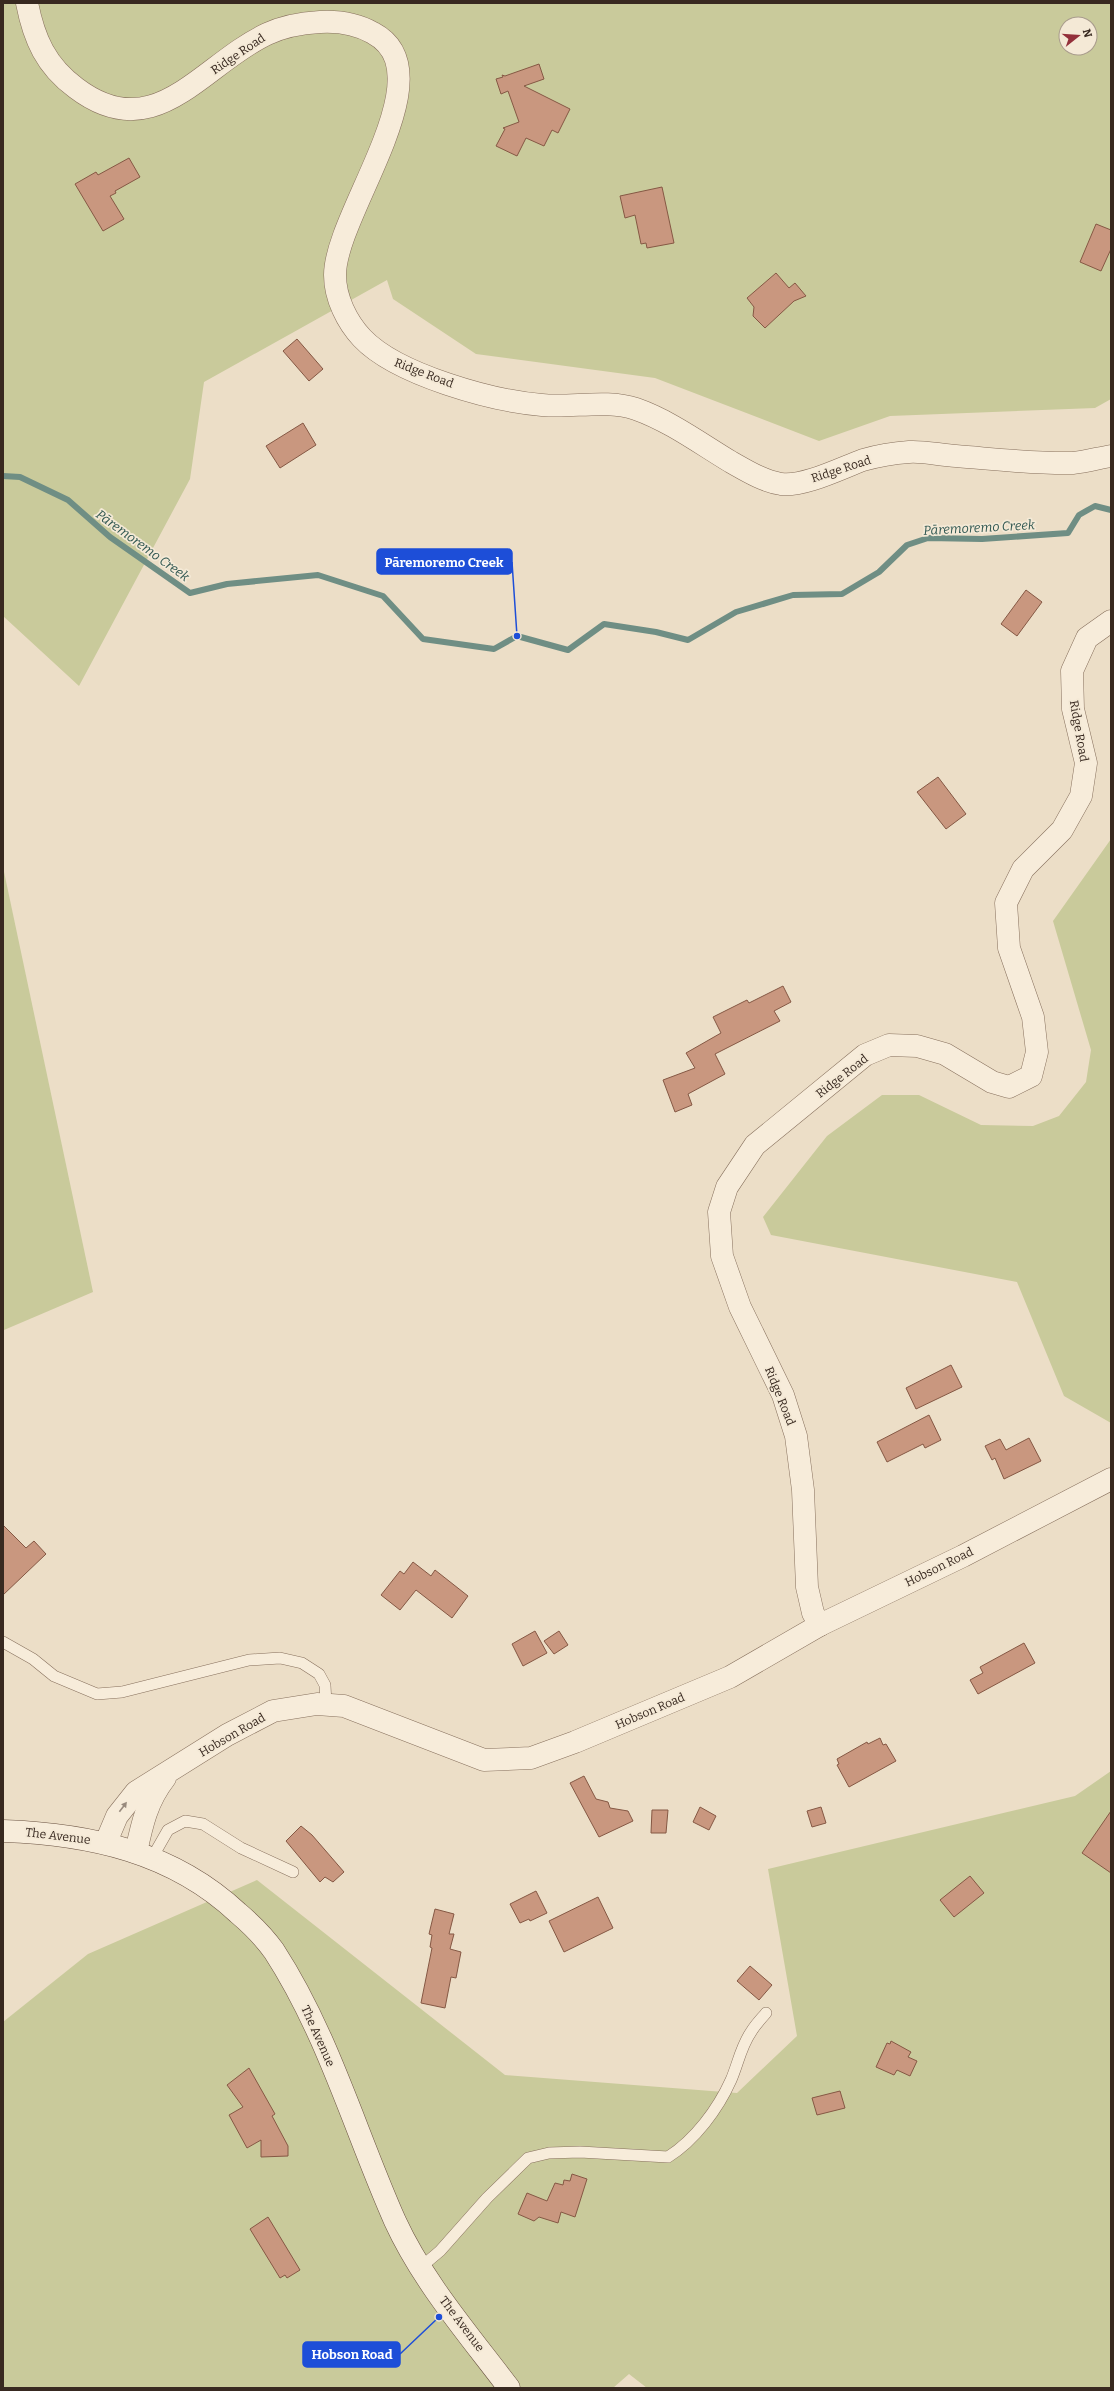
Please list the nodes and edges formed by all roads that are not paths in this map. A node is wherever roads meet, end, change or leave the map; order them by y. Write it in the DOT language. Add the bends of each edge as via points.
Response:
graph roads {
  1 [pos="27,3"];
  2 [pos="1111,456"];
  3 [pos="1111,621"];
  4 [pos="1111,1479"];
  5 [pos="820,1625"];
  6 [pos="3,1642"];
  7 [pos="326,1705"];
  8 [pos="170,1773"];
  9 [pos="3,1831"];
  10 [pos="106,1842"];
  11 [pos="144,1855"];
  12 [pos="293,1872"];
  13 [pos="766,2013"];
  14 [pos="421,2267"];
  15 [pos="509,2388"];
  1 -- 2 [label="street, Ridge Road" via="40,50 54,68 92,100 109,107 127,109 151,108 178,96 241,49 283,28 326,22 352,24 386,40 395,53 400,70 398,94 389,130 343,234 334,278 339,300 348,320 362,339 385,357 406,368 481,393 543,406 599,404 634,408 664,422 753,475 784,485 820,477 868,458 910,452 1076,463"];
  3 -- 5 [label="street, Ridge Road" via="1087,638 1072,671 1073,710 1086,763 1081,796 1062,830 1023,869 1006,903 1009,948 1033,1017 1037,1052 1031,1076 1009,1087 992,1082 945,1054 917,1046 889,1045 865,1055 755,1145 727,1187 719,1212 722,1256 737,1299 783,1395 796,1436 803,1490 807,1587 813,1613"];
  4 -- 5 [label="street, Hobson Road" via="963,1556"];
  5 -- 7 [label="street, Hobson Road" via="730,1677 531,1758 484,1760 367,1713 344,1706"];
  6 -- 7 [label="lane" via="33,1659 54,1676 97,1694 122,1692 249,1660 280,1658 302,1663 319,1674 326,1685"];
  7 -- 8 [label="street, Hobson Road" via="273,1711 227,1735"];
  10 -- 8 [label="street, Hobson Road, one-way" via="123,1806 136,1792"];
  8 -- 11 [label="street, Hobson Road" via="146,1807"];
  9 -- 10 [label="street, The Avenue" via="38,1832"];
  10 -- 11 [label="street, The Avenue"];
  11 -- 12 [label="lane" via="168,1830 185,1821 203,1824 241,1848"];
  11 -- 14 [label="street, The Avenue" via="212,1890 253,1926 273,1950 306,2006 396,2222"];
  13 -- 14 [label="lane" via="751,2031 718,2105 690,2141 678,2150 668,2157 580,2152 549,2153 528,2158 487,2198 440,2251"];
  14 -- 15 [label="street, The Avenue"];
}
